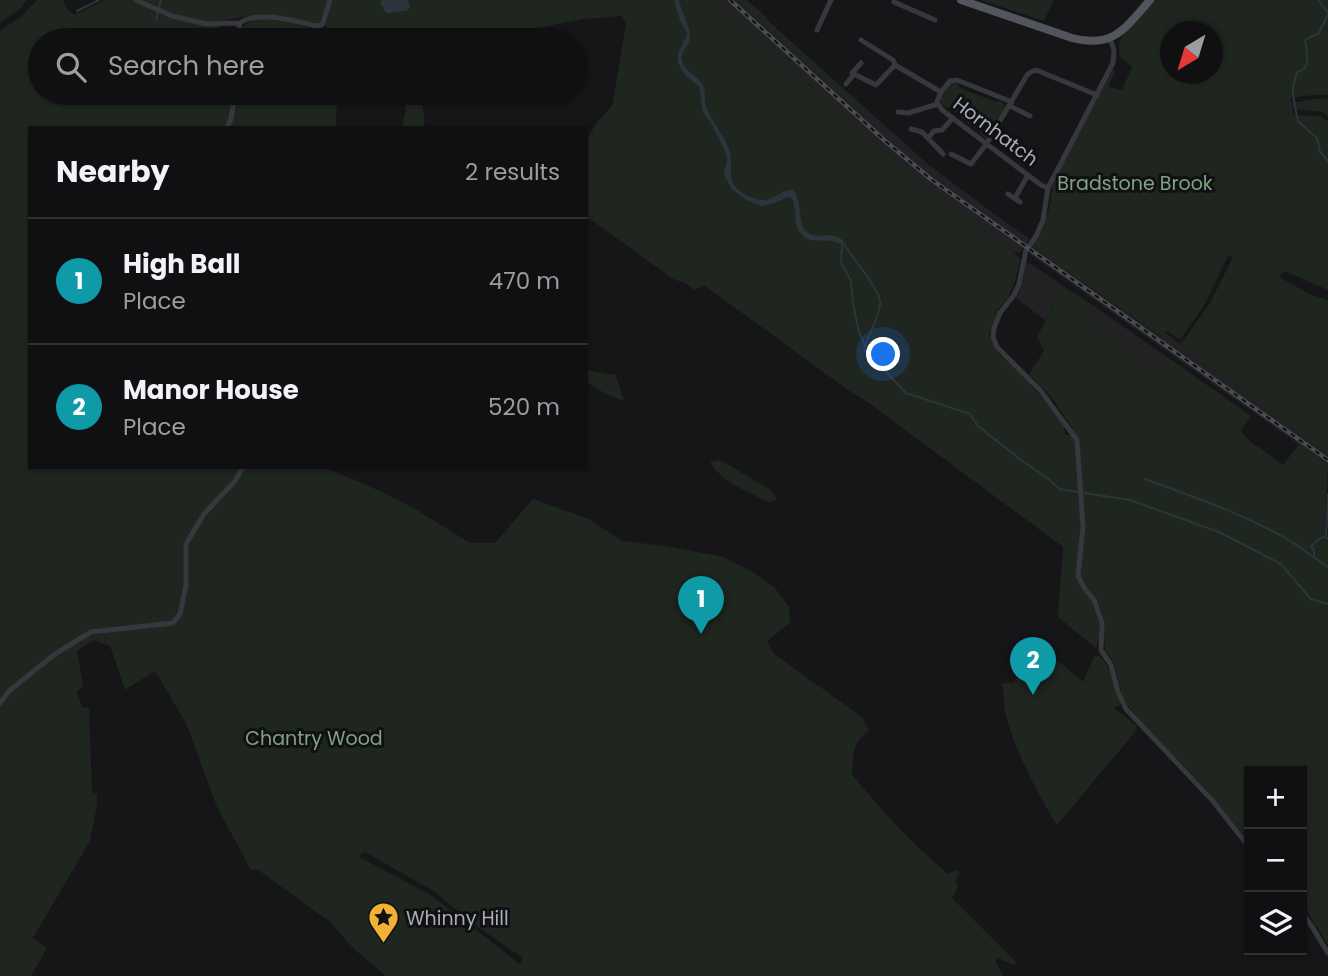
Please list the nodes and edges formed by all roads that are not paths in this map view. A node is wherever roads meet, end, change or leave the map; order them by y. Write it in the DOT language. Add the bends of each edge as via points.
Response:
graph roads {
  1 [pos="136,0"];
  2 [pos="330,0"];
  3 [pos="831,0"];
  4 [pos="910,0"];
  5 [pos="961,0"];
  6 [pos="1150,0"];
  7 [pos="894,2"];
  8 [pos="907,7"];
  9 [pos="935,20"];
  10 [pos="240,23"];
  11 [pos="239,28"];
  12 [pos="817,30"];
  13 [pos="1110,39"];
  14 [pos="861,40"];
  15 [pos="861,63"];
  16 [pos="894,65"];
  17 [pos="853,74"];
  18 [pos="846,84"];
  19 [pos="942,92"];
  20 [pos="1097,95"];
  21 [pos="938,104"];
  22 [pos="1011,104"];
  23 [pos="233,105"];
  24 [pos="898,113"];
  25 [pos="1030,116"];
  26 [pos="953,118"];
  27 [pos="228,126"];
  28 [pos="911,129"];
  29 [pos="928,138"];
  30 [pos="987,143"];
  31 [pos="943,154"];
  32 [pos="951,154"];
  33 [pos="1028,175"];
  34 [pos="1048,188"];
  35 [pos="1008,194"];
  36 [pos="242,469"];
  37 [pos="0,703"];
  38 [pos="1244,841"];
  39 [pos="1307,921"];
  40 [pos="1328,953"];
  1 -- 10 [label="street" via="172,16 207,24"];
  2 -- 10 [label="street" via="318,27 258,17"];
  3 -- 12 [label="street"];
  4 -- 8 [label="street"];
  5 -- 13 [label="main road" via="1084,41"];
  6 -- 13 [label="main road"];
  7 -- 8 [label="street"];
  8 -- 9 [label="street"];
  10 -- 11 [label="street"];
  13 -- 20 [label="street" via="1113,63"];
  14 -- 16 [label="street, Hornhatch"];
  15 -- 17 [label="street"];
  16 -- 17 [label="street" via="876,85"];
  16 -- 19 [label="street, Hornhatch"];
  17 -- 18 [label="street"];
  19 -- 21 [label="street, Hornhatch"];
  19 -- 22 [label="street, Hornhatch" via="950,81 957,80"];
  20 -- 22 [label="street, Hornhatch" via="1036,70 1027,75"];
  20 -- 34 [label="street"];
  21 -- 24 [label="street"];
  21 -- 26 [label="street, Hornhatch"];
  22 -- 25 [label="street"];
  22 -- 30 [label="street"];
  23 -- 27 [label="street"];
  26 -- 29 [label="street"];
  26 -- 30 [label="street, Hornhatch"];
  28 -- 29 [label="street"];
  29 -- 31 [label="street"];
  30 -- 32 [label="street" via="971,164"];
  30 -- 33 [label="street, Hornhatch"];
  33 -- 34 [label="street, Hornhatch"];
  33 -- 35 [label="street" via="1017,200"];
  34 -- 38 [label="street" via="1043,220 993,337 1076,436 1083,527 1078,576 1099,614 1101,650 1111,665 1121,701"];
  36 -- 37 [label="street" via="186,544 186,585 180,614 173,623 92,632 55,654"];
  39 -- 40 [label="street"];
}
